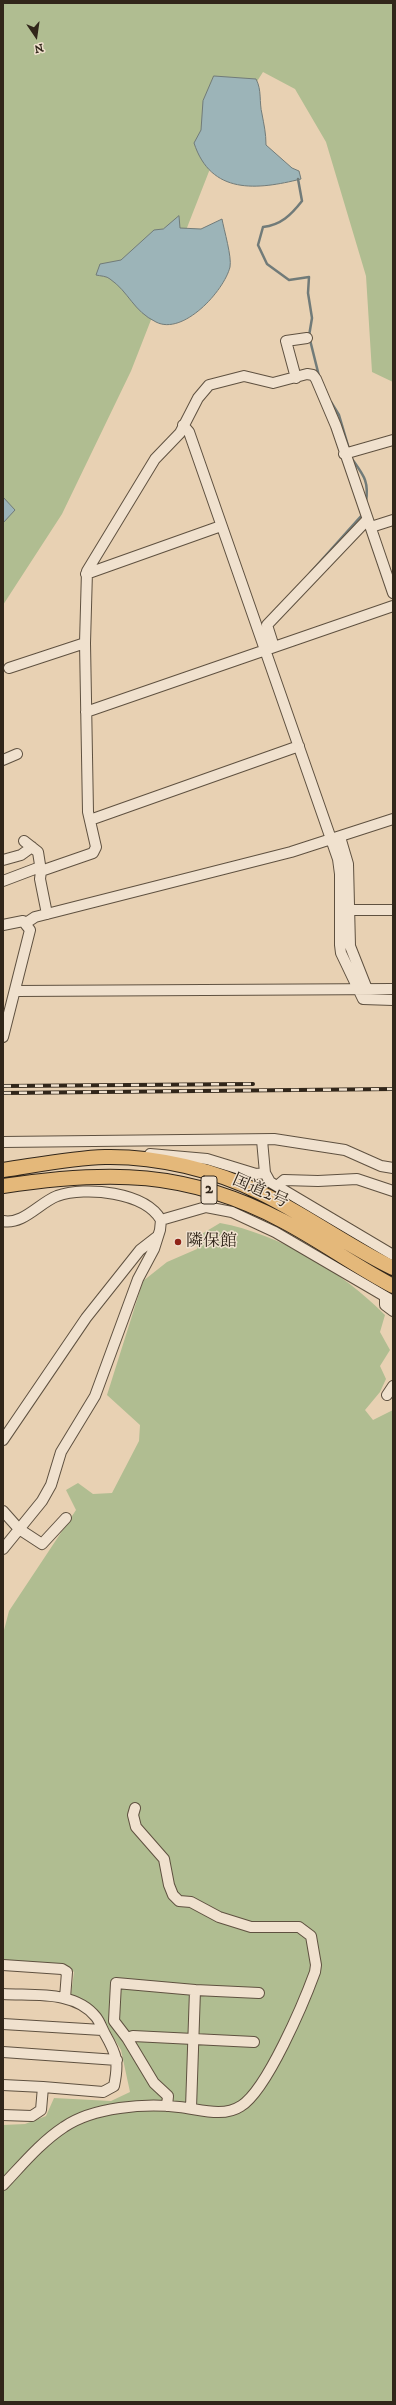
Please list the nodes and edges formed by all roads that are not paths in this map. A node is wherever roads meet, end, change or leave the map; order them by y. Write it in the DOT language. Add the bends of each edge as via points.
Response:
graph roads {
  1 [pos="307,338"];
  2 [pos="296,378"];
  3 [pos="183,425"];
  4 [pos="393,440"];
  5 [pos="348,452"];
  6 [pos="393,520"];
  7 [pos="369,524"];
  8 [pos="221,526"];
  9 [pos="86,574"];
  10 [pos="393,594"];
  11 [pos="393,606"];
  12 [pos="86,643"];
  13 [pos="269,649"];
  14 [pos="9,668"];
  15 [pos="86,712"];
  16 [pos="299,746"];
  17 [pos="17,754"];
  18 [pos="3,760"];
  19 [pos="393,818"];
  20 [pos="90,820"];
  21 [pos="336,839"];
  22 [pos="3,860"];
  23 [pos="40,869"];
  24 [pos="3,881"];
  25 [pos="351,910"];
  26 [pos="393,910"];
  27 [pos="47,914"];
  28 [pos="26,923"];
  29 [pos="3,925"];
  30 [pos="357,988"];
  31 [pos="368,989"];
  32 [pos="393,989"];
  33 [pos="16,991"];
  34 [pos="393,1000"];
  35 [pos="3,1037"];
  36 [pos="262,1140"];
  37 [pos="3,1142"];
  38 [pos="128,1158"];
  39 [pos="393,1168"];
  40 [pos="3,1170"];
  41 [pos="265,1173"];
  42 [pos="3,1186"];
  43 [pos="277,1186"];
  44 [pos="393,1191"];
  45 [pos="161,1220"];
  46 [pos="3,1221"];
  47 [pos="158,1236"];
  48 [pos="393,1255"];
  49 [pos="393,1268"];
  50 [pos="393,1286"];
  51 [pos="389,1299"];
  52 [pos="393,1311"];
  53 [pos="393,1386"];
  54 [pos="387,1395"];
  55 [pos="3,1440"];
  56 [pos="3,1511"];
  57 [pos="66,1518"];
  58 [pos="19,1529"];
  59 [pos="3,1549"];
  60 [pos="135,1808"];
  61 [pos="3,1965"];
  62 [pos="196,1990"];
  63 [pos="259,1993"];
  64 [pos="3,1994"];
  65 [pos="65,1998"];
  66 [pos="3,2024"];
  67 [pos="102,2030"];
  68 [pos="127,2038"];
  69 [pos="194,2038"];
  70 [pos="254,2042"];
  71 [pos="3,2052"];
  72 [pos="117,2060"];
  73 [pos="3,2085"];
  74 [pos="43,2087"];
  75 [pos="167,2106"];
  76 [pos="192,2108"];
  77 [pos="3,2115"];
  78 [pos="3,2185"];
  1 -- 2 [label="street" via="286,341"];
  2 -- 3 [label="street" via="273,383 244,376 209,385 198,398"];
  2 -- 5 [label="street" via="307,374 316,378"];
  3 -- 8 [label="street" via="189,432"];
  3 -- 9 [label="street" via="180,433 155,459"];
  4 -- 5 [label="street"];
  5 -- 7 [label="street"];
  6 -- 7 [label="street"];
  7 -- 10 [label="street"];
  7 -- 13 [label="street" via="267,625"];
  8 -- 9 [label="street"];
  8 -- 13 [label="street"];
  9 -- 12 [label="street"];
  11 -- 13 [label="street"];
  12 -- 14 [label="street"];
  12 -- 15 [label="street"];
  13 -- 15 [label="street"];
  13 -- 16 [label="street"];
  15 -- 20 [label="street"];
  16 -- 20 [label="street"];
  16 -- 21 [label="street"];
  17 -- 18 [label="street"];
  19 -- 21 [label="street"];
  20 -- 23 [label="street" via="96,844 95,851"];
  21 -- 25 [label="street" via="348,864"];
  21 -- 27 [label="street"];
  21 -- 30 [label="street" via="340,874 340,945"];
  22 -- 23 [label="street" via="21,855 28,844 38,852"];
  23 -- 24 [label="street"];
  23 -- 27 [label="street"];
  25 -- 26 [label="street"];
  25 -- 31 [label="street" via="350,946"];
  27 -- 28 [label="street"];
  28 -- 29 [label="street" via="20,921"];
  28 -- 33 [label="street" via="30,934"];
  30 -- 31 [label="street"];
  30 -- 33 [label="street"];
  30 -- 34 [label="street" via="364,999"];
  31 -- 32 [label="street"];
  33 -- 35 [label="street"];
  36 -- 37 [label="street"];
  36 -- 39 [label="street" via="274,1139 345,1150 381,1166"];
  36 -- 41 [label="street"];
  38 -- 40 [label="highway, 国道2号 / 2" via="82,1159"];
  38 -- 41 [label="street" via="149,1154 207,1159 256,1174"];
  38 -- 49 [label="highway, 国道2号 / 2" via="173,1164 236,1182 299,1213"];
  41 -- 43 [label="street" via="270,1182"];
  42 -- 50 [label="highway, 国道2号 / 2" via="79,1176 112,1176 171,1181 203,1188 242,1201 284,1221"];
  43 -- 44 [label="street" via="284,1180 357,1179"];
  43 -- 48 [label="street"];
  45 -- 46 [label="street" via="148,1204 109,1192 75,1192 57,1196 16,1221"];
  45 -- 47 [label="street"];
  45 -- 51 [label="street" via="206,1207 232,1212 275,1232"];
  47 -- 55 [label="street" via="140,1250 86,1318"];
  47 -- 58 [label="street" via="138,1279 95,1396 61,1452 45,1496"];
  51 -- 52 [label="street" via="385,1305"];
  53 -- 54 [label="street"];
  56 -- 58 [label="street"];
  57 -- 58 [label="street" via="42,1544"];
  58 -- 59 [label="street"];
  60 -- 76 [label="street" via="133,1815 136,1827 164,1859 169,1886 179,1901 191,1902 219,1917 251,1927 298,1927 311,1936 313,1945 316,1965 307,1993 288,2035 251,2099 227,2112"];
  61 -- 65 [label="street" via="67,1972"];
  62 -- 63 [label="street"];
  62 -- 68 [label="street" via="116,1983 114,2021"];
  62 -- 69 [label="street"];
  64 -- 65 [label="street"];
  65 -- 67 [label="street" via="77,2003 96,2017"];
  66 -- 67 [label="street"];
  67 -- 72 [label="street"];
  68 -- 69 [label="street"];
  68 -- 75 [label="street" via="154,2083 168,2096"];
  69 -- 70 [label="street"];
  69 -- 76 [label="street"];
  71 -- 72 [label="street"];
  72 -- 74 [label="street" via="114,2086 103,2092"];
  73 -- 74 [label="street"];
  74 -- 77 [label="street" via="41,2110 32,2116"];
  75 -- 76 [label="street"];
  75 -- 78 [label="street" via="140,2106 94,2113 79,2118 49,2138"];
}
